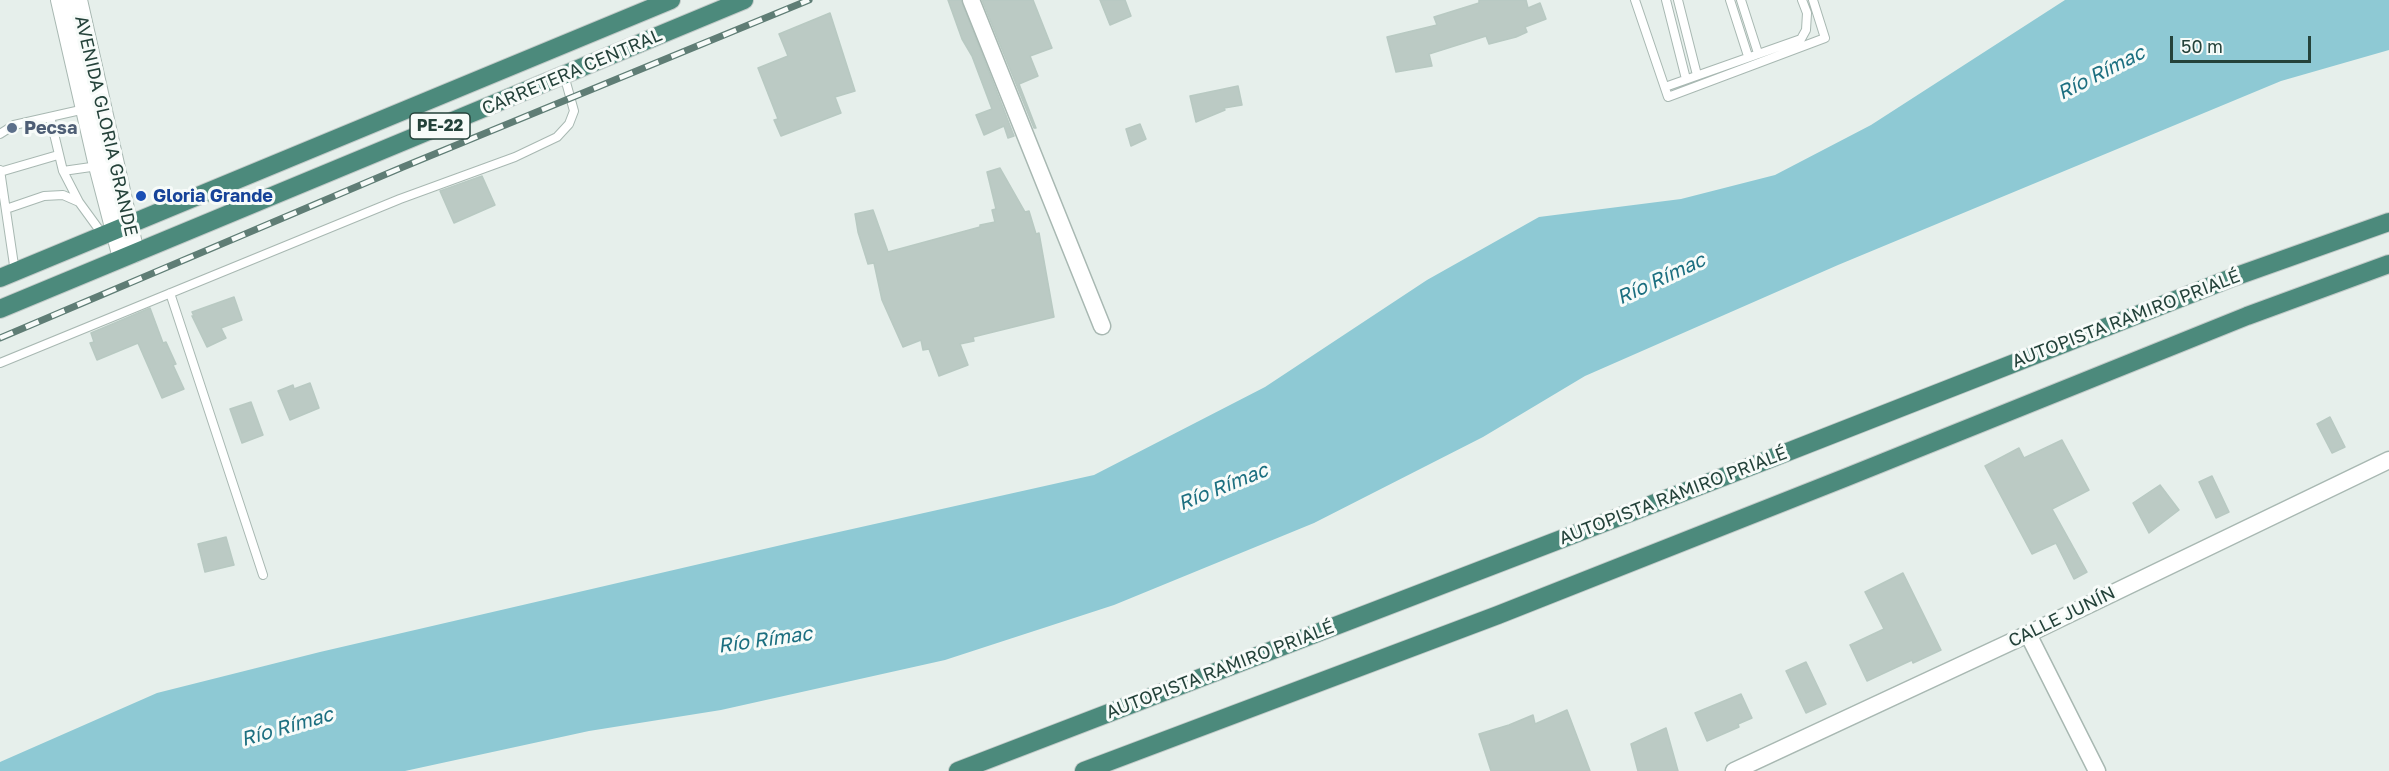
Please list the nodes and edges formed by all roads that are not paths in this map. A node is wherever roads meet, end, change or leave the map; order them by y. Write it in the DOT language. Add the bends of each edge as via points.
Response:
graph roads {
  1 [pos="60,0"];
  2 [pos="78,0"];
  3 [pos="671,0"];
  4 [pos="744,0"];
  5 [pos="971,0"];
  6 [pos="1635,0"];
  7 [pos="1666,0"];
  8 [pos="1678,0"];
  9 [pos="1730,0"];
  10 [pos="1742,0"];
  11 [pos="1802,0"];
  12 [pos="1813,0"];
  13 [pos="1758,53"];
  14 [pos="1748,57"];
  15 [pos="564,75"];
  16 [pos="1697,75"];
  17 [pos="1686,79"];
  18 [pos="1665,87"];
  19 [pos="85,108"];
  20 [pos="50,117"];
  21 [pos="0,134"];
  22 [pos="58,155"];
  23 [pos="98,166"];
  24 [pos="0,171"];
  25 [pos="63,171"];
  26 [pos="80,202"];
  27 [pos="6,209"];
  28 [pos="2389,222"];
  29 [pos="116,230"];
  30 [pos="128,255"];
  31 [pos="2389,264"];
  32 [pos="8,275"];
  33 [pos="170,293"];
  34 [pos="0,309"];
  35 [pos="1102,326"];
  36 [pos="0,363"];
  37 [pos="2389,460"];
  38 [pos="262,575"];
  39 [pos="2028,634"];
  40 [pos="958,771"];
  41 [pos="1084,771"];
  42 [pos="1734,771"];
  43 [pos="2097,771"];
  1 -- 19 [label="street, AVENIDA GLORIA GRANDE"];
  2 -- 29 [label="street, AVENIDA GLORIA GRANDE"];
  3 -- 29 [label="highway, CARRETERA CENTRAL / PE-22"];
  4 -- 15 [label="highway, CARRETERA CENTRAL / PE-22"];
  5 -- 35 [label="street"];
  6 -- 18 [label="lane"];
  7 -- 17 [label="lane"];
  8 -- 16 [label="lane"];
  9 -- 14 [label="lane"];
  10 -- 13 [label="lane"];
  11 -- 13 [label="lane" via="1807,13 1801,39"];
  12 -- 18 [label="lane" via="1825,38 1668,97"];
  13 -- 14 [label="lane"];
  14 -- 16 [label="lane"];
  15 -- 30 [label="highway, CARRETERA CENTRAL / PE-22"];
  15 -- 33 [label="lane" via="574,111 557,137"];
  16 -- 17 [label="lane"];
  17 -- 18 [label="lane"];
  19 -- 20 [label="lane"];
  19 -- 23 [label="street, AVENIDA GLORIA GRANDE"];
  20 -- 21 [label="lane" via="14,125"];
  20 -- 22 [label="lane"];
  22 -- 24 [label="lane"];
  22 -- 25 [label="lane"];
  23 -- 25 [label="lane"];
  23 -- 29 [label="street, AVENIDA GLORIA GRANDE"];
  24 -- 27 [label="lane"];
  25 -- 26 [label="lane"];
  26 -- 27 [label="lane" via="63,195 44,196"];
  26 -- 29 [label="lane"];
  27 -- 32 [label="lane"];
  28 -- 40 [label="highway, AUTOPISTA RAMIRO PRIALÉ" via="2223,281"];
  29 -- 30 [label="street, AVENIDA GLORIA GRANDE"];
  29 -- 32 [label="highway, CARRETERA CENTRAL / PE-22"];
  30 -- 34 [label="highway, CARRETERA CENTRAL / PE-22"];
  31 -- 41 [label="highway" via="2247,316 1509,610"];
  33 -- 36 [label="lane"];
  33 -- 38 [label="lane"];
  37 -- 39 [label="street, CALLE JUNÍN"];
  39 -- 42 [label="street, CALLE JUNÍN"];
  39 -- 43 [label="street"];
}
